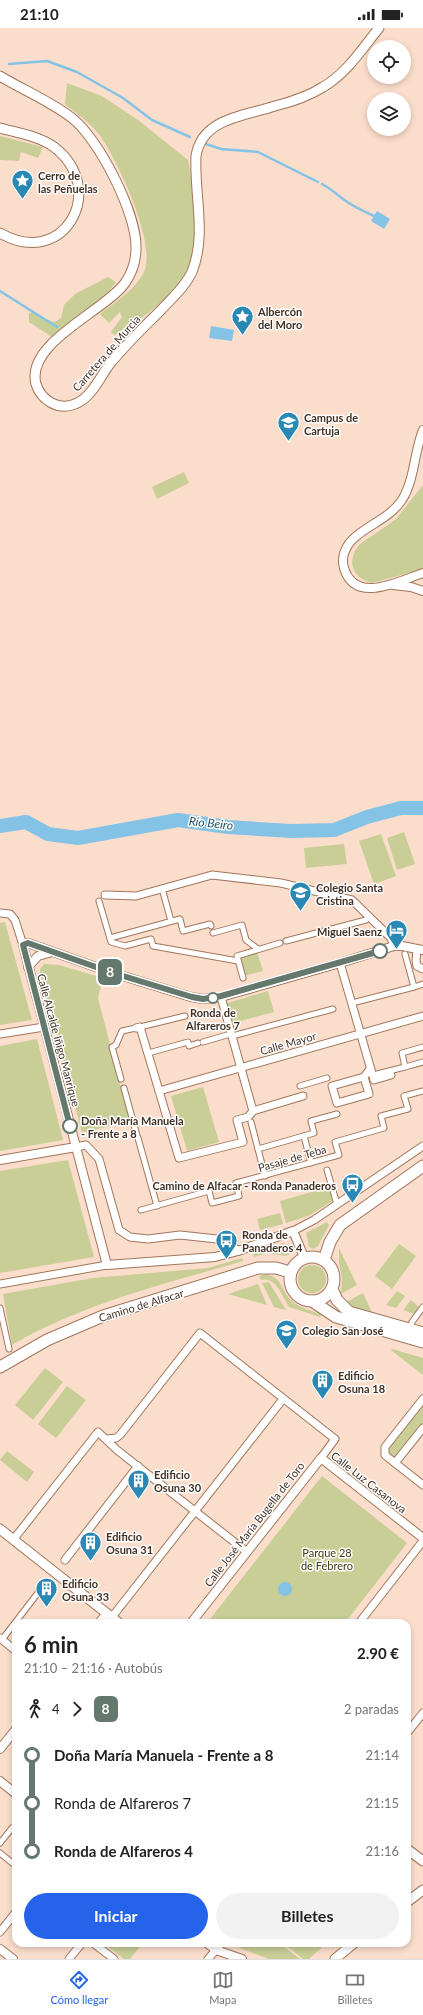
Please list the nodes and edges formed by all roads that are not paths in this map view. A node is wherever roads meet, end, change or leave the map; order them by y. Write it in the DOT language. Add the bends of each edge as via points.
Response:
graph roads {
  1 [pos="379,28"];
  2 [pos="0,76"];
  3 [pos="0,128"];
  4 [pos="0,233"];
  5 [pos="423,430"];
  6 [pos="423,573"];
  7 [pos="411,577"];
  8 [pos="423,577"];
  9 [pos="392,585"];
  10 [pos="423,591"];
  11 [pos="163,892"];
  12 [pos="105,895"];
  13 [pos="99,901"];
  14 [pos="0,913"];
  15 [pos="366,920"];
  16 [pos="171,921"];
  17 [pos="211,926"];
  18 [pos="213,934"];
  19 [pos="110,938"];
  20 [pos="286,941"];
  21 [pos="280,943"];
  22 [pos="23,945"];
  23 [pos="394,946"];
  24 [pos="258,949"];
  25 [pos="420,949"];
  26 [pos="52,952"];
  27 [pos="406,954"];
  28 [pos="238,961"];
  29 [pos="340,963"];
  30 [pos="28,967"];
  31 [pos="423,969"];
  32 [pos="243,978"];
  33 [pos="423,984"];
  34 [pos="414,986"];
  35 [pos="221,996"];
  36 [pos="356,1002"];
  37 [pos="333,1009"];
  38 [pos="185,1016"];
  39 [pos="423,1016"];
  40 [pos="44,1026"];
  41 [pos="138,1028"];
  42 [pos="0,1034"];
  43 [pos="360,1034"];
  44 [pos="227,1035"];
  45 [pos="236,1036"];
  46 [pos="423,1048"];
  47 [pos="152,1052"];
  48 [pos="423,1062"];
  49 [pos="406,1067"];
  50 [pos="241,1068"];
  51 [pos="370,1069"];
  52 [pos="377,1074"];
  53 [pos="391,1075"];
  54 [pos="364,1077"];
  55 [pos="327,1078"];
  56 [pos="121,1079"];
  57 [pos="300,1086"];
  58 [pos="124,1088"];
  59 [pos="159,1091"];
  60 [pos="423,1091"];
  61 [pos="303,1096"];
  62 [pos="252,1110"];
  63 [pos="337,1114"];
  64 [pos="251,1122"];
  65 [pos="304,1136"];
  66 [pos="423,1146"];
  67 [pos="76,1147"];
  68 [pos="258,1149"];
  69 [pos="0,1160"];
  70 [pos="311,1163"];
  71 [pos="423,1166"];
  72 [pos="327,1170"];
  73 [pos="265,1176"];
  74 [pos="336,1201"];
  75 [pos="157,1206"];
  76 [pos="141,1210"];
  77 [pos="294,1231"];
  78 [pos="238,1251"];
  79 [pos="304,1258"];
  80 [pos="324,1260"];
  81 [pos="107,1266"];
  82 [pos="290,1272"];
  83 [pos="0,1284"];
  84 [pos="332,1289"];
  85 [pos="312,1301"];
  86 [pos="423,1307"];
  87 [pos="0,1308"];
  88 [pos="410,1330"];
  89 [pos="423,1333"];
  90 [pos="423,1342"];
  91 [pos="9,1349"];
  92 [pos="0,1367"];
  93 [pos="283,1399"];
  94 [pos="423,1399"];
  95 [pos="423,1428"];
  96 [pos="107,1439"];
  97 [pos="321,1458"];
  98 [pos="395,1463"];
  99 [pos="138,1466"];
  100 [pos="423,1485"];
  101 [pos="195,1511"];
  102 [pos="0,1529"];
  103 [pos="423,1538"];
  104 [pos="13,1540"];
  105 [pos="423,1541"];
  106 [pos="247,1552"];
  107 [pos="65,1560"];
  108 [pos="44,1585"];
  109 [pos="110,1615"];
  110 [pos="18,1619"];
  111 [pos="104,1619"];
  112 [pos="114,1619"];
  113 [pos="194,1619"];
  114 [pos="363,1619"];
  115 [pos="12,1627"];
  116 [pos="2,1640"];
  117 [pos="12,1648"];
  118 [pos="423,1713"];
  119 [pos="411,1727"];
  120 [pos="12,1734"];
  121 [pos="0,1749"];
  122 [pos="0,1781"];
  123 [pos="12,1791"];
  124 [pos="12,1828"];
  125 [pos="0,1843"];
  126 [pos="411,1852"];
  127 [pos="0,1853"];
  128 [pos="423,1861"];
  129 [pos="12,1863"];
  130 [pos="423,1890"];
  131 [pos="411,1899"];
  132 [pos="12,1917"];
  133 [pos="0,1932"];
  134 [pos="79,1947"];
  135 [pos="98,1947"];
  136 [pos="212,1947"];
  137 [pos="219,1947"];
  138 [pos="349,1947"];
  139 [pos="0,1949"];
  140 [pos="216,1950"];
  141 [pos="13,1959"];
  142 [pos="69,1959"];
  143 [pos="114,1959"];
  144 [pos="208,1959"];
  145 [pos="242,1959"];
  146 [pos="335,1959"];
  1 -- 2 [label="main road, Carretera de Murcia" via="346,69 322,88 275,106 231,118 205,134 197,148 196,156 200,228 198,252 191,275 132,339 84,399 74,405 62,407 50,403 41,395 35,374 39,362 59,338 114,295 124,284 135,261 133,223 113,176 84,129 72,118"];
  3 -- 4 [label="main road" via="40,139 53,146 71,167 77,180 79,195 73,219 63,232 55,237 35,242 21,242"];
  5 -- 9 [label="street" via="409,486 401,500 382,521 353,539 343,556 345,573 357,586 368,589"];
  6 -- 7 [label="street"];
  7 -- 8 [label="street"];
  7 -- 9 [label="street"];
  9 -- 10 [label="street"];
  11 -- 16 [label="street"];
  12 -- 23 [label="street" via="136,896 212,875 295,885 352,900 391,938"];
  13 -- 19 [label="street"];
  14 -- 22 [label="street, Calle Alcalde Iñigo Manrique" via="10,914 15,920"];
  15 -- 20 [label="street"];
  16 -- 17 [label="street" via="180,919 183,931 210,924"];
  16 -- 19 [label="street"];
  18 -- 24 [label="street" via="242,925 246,940"];
  19 -- 28 [label="street" via="111,942 125,946 151,938 153,946"];
  21 -- 24 [label="street"];
  22 -- 26 [label="street" via="28,943"];
  22 -- 30 [label="street, Calle Alcalde Iñigo Manrique"];
  23 -- 25 [label="street"];
  23 -- 29 [label="street"];
  24 -- 28 [label="street" via="237,956"];
  25 -- 31 [label="street" via="416,961 417,966"];
  26 -- 30 [label="street" via="38,956"];
  26 -- 35 [label="street" via="192,997 203,999"];
  27 -- 34 [label="street"];
  28 -- 32 [label="street"];
  29 -- 35 [label="street"];
  29 -- 43 [label="street"];
  30 -- 40 [label="street, Calle Alcalde Iñigo Manrique"];
  33 -- 34 [label="street"];
  34 -- 36 [label="street"];
  35 -- 50 [label="street"];
  37 -- 45 [label="street"];
  38 -- 41 [label="street"];
  39 -- 43 [label="street, Calle Mayor"];
  40 -- 42 [label="street"];
  40 -- 67 [label="street, Calle Alcalde Iñigo Manrique"];
  41 -- 56 [label="street" via="122,1031 116,1045 112,1047"];
  41 -- 59 [label="street"];
  43 -- 50 [label="street, Calle Mayor"];
  43 -- 51 [label="street"];
  44 -- 47 [label="street" via="189,1046 188,1042"];
  46 -- 49 [label="street" via="402,1053"];
  48 -- 49 [label="street"];
  49 -- 52 [label="street"];
  50 -- 59 [label="street, Calle Mayor"];
  50 -- 62 [label="street"];
  51 -- 53 [label="street" via="374,1080"];
  51 -- 54 [label="street"];
  54 -- 54 [label="street" via="369,1094 337,1103 332,1086"];
  55 -- 57 [label="street"];
  58 -- 75 [label="street"];
  59 -- 62 [label="street" via="179,1158 243,1142 237,1120 248,1117"];
  60 -- 70 [label="street, Pasaje de Teba" via="404,1096 408,1109 381,1116 384,1128 335,1142 339,1155"];
  61 -- 62 [label="street"];
  63 -- 65 [label="street" via="311,1121 314,1133"];
  64 -- 68 [label="street"];
  65 -- 68 [label="street"];
  65 -- 70 [label="street"];
  66 -- 77 [label="street"];
  67 -- 69 [label="street"];
  67 -- 78 [label="street" via="86,1145 99,1160 119,1230 130,1237 148,1239 180,1235 226,1240"];
  67 -- 81 [label="street, Calle Alcalde Iñigo Manrique"];
  68 -- 73 [label="street"];
  70 -- 73 [label="street, Pasaje de Teba"];
  71 -- 80 [label="main road" via="340,1225 330,1242"];
  72 -- 74 [label="street"];
  73 -- 75 [label="street, Pasaje de Teba" via="236,1184 239,1196 212,1203 209,1192"];
  75 -- 76 [label="street, Pasaje de Teba"];
  77 -- 78 [label="street"];
  77 -- 79 [label="street"];
  78 -- 81 [label="street" via="215,1257"];
  79 -- 80 [label="main road" via="311,1256"];
  79 -- 82 [label="main road" via="296,1263"];
  80 -- 84 [label="main road" via="334,1274"];
  81 -- 83 [label="street"];
  82 -- 85 [label="main road" via="292,1290 298,1297"];
  82 -- 92 [label="main road, Camino de Alfacar" via="276,1268 258,1268 103,1316 47,1340"];
  84 -- 85 [label="main road" via="323,1298"];
  84 -- 88 [label="main road" via="337,1300 349,1312"];
  85 -- 90 [label="main road" via="336,1317"];
  86 -- 88 [label="street" via="412,1322"];
  87 -- 91 [label="street"];
  88 -- 89 [label="main road"];
  93 -- 96 [label="street" via="200,1333 120,1435"];
  93 -- 97 [label="street, Calle José María Bugella de Toro" via="335,1439"];
  93 -- 101 [label="street"];
  94 -- 98 [label="street" via="385,1448 385,1455"];
  95 -- 98 [label="street"];
  96 -- 99 [label="street"];
  96 -- 104 [label="street" via="98,1432"];
  97 -- 103 [label="street, Calle Luz Casanova"];
  97 -- 106 [label="street, Calle José María Bugella de Toro"];
  98 -- 100 [label="street"];
  99 -- 101 [label="street"];
  99 -- 107 [label="street"];
  101 -- 106 [label="street"];
  101 -- 109 [label="street"];
  102 -- 104 [label="main road"];
  104 -- 109 [label="main road"];
  105 -- 114 [label="street"];
  106 -- 113 [label="street, Calle José María Bugella de Toro"];
  108 -- 110 [label="street"];
  109 -- 111 [label="street"];
  109 -- 112 [label="main road"];
  115 -- 116 [label="street"];
  116 -- 117 [label="street"];
  118 -- 119 [label="street"];
  120 -- 121 [label="street"];
  122 -- 123 [label="street"];
  124 -- 125 [label="street"];
  126 -- 128 [label="main road"];
  127 -- 129 [label="street"];
  130 -- 131 [label="main road"];
  132 -- 133 [label="street"];
  134 -- 142 [label="street"];
  135 -- 143 [label="street"];
  136 -- 140 [label="street"];
  137 -- 140 [label="street"];
  138 -- 146 [label="main road"];
  139 -- 141 [label="street"];
  140 -- 144 [label="street"];
  140 -- 145 [label="street"];
}
